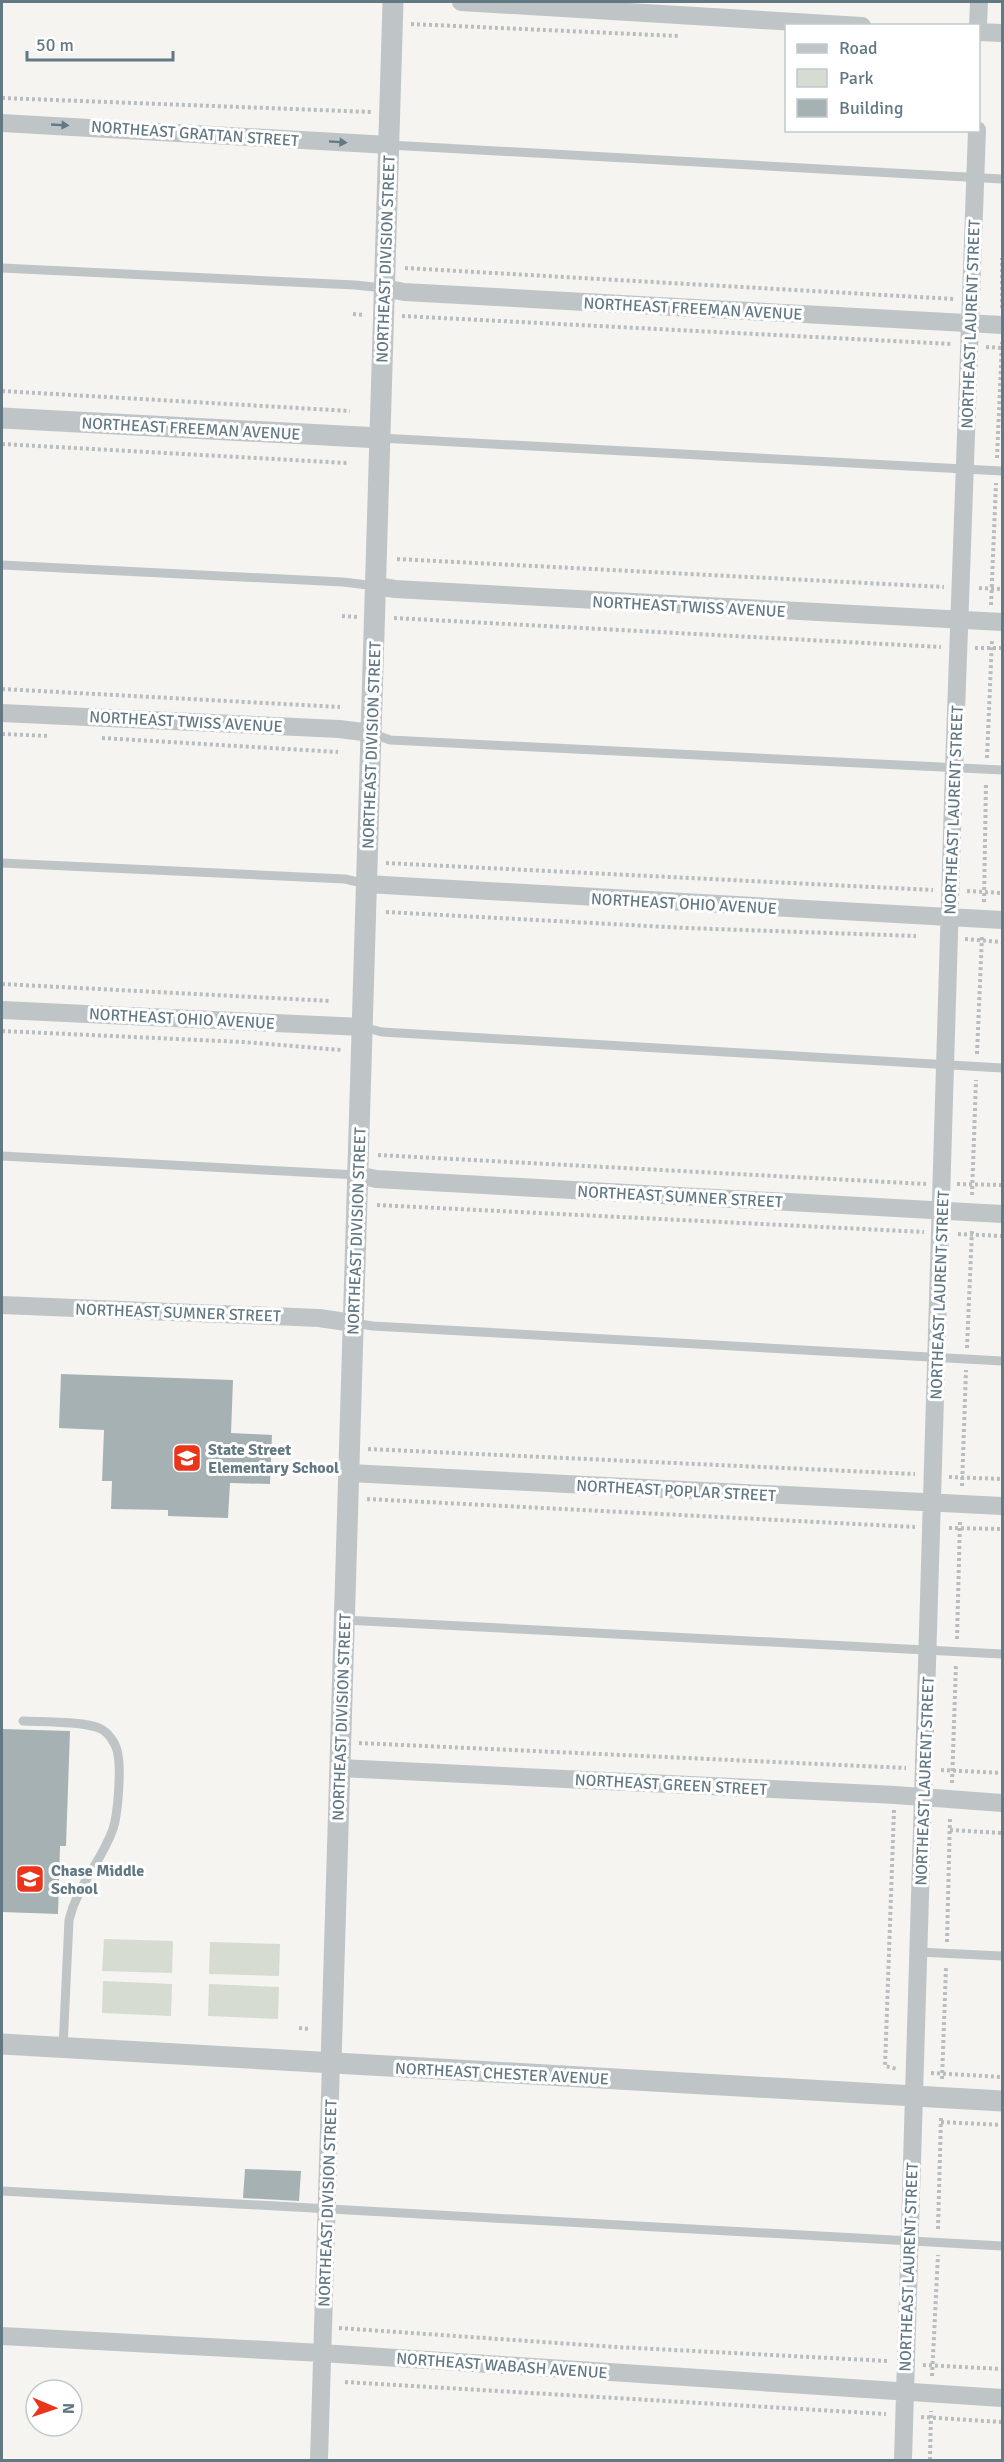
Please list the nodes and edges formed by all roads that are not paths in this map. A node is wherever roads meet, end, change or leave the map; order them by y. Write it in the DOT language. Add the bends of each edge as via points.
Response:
graph roads {
  1 [pos="393,2"];
  2 [pos="461,2"];
  3 [pos="979,2"];
  4 [pos="829,24"];
  5 [pos="978,24"];
  6 [pos="980,33"];
  7 [pos="1002,33"];
  8 [pos="2,123"];
  9 [pos="976,132"];
  10 [pos="389,145"];
  11 [pos="976,178"];
  12 [pos="1002,179"];
  13 [pos="2,268"];
  14 [pos="384,288"];
  15 [pos="969,323"];
  16 [pos="1002,325"];
  17 [pos="2,418"];
  18 [pos="380,438"];
  19 [pos="965,470"];
  20 [pos="1002,471"];
  21 [pos="2,565"];
  22 [pos="375,586"];
  23 [pos="960,621"];
  24 [pos="1002,622"];
  25 [pos="2,713"];
  26 [pos="371,733"];
  27 [pos="954,768"];
  28 [pos="1002,770"];
  29 [pos="2,863"];
  30 [pos="366,884"];
  31 [pos="950,917"];
  32 [pos="1002,920"];
  33 [pos="2,1010"];
  34 [pos="362,1027"];
  35 [pos="945,1066"];
  36 [pos="1002,1068"];
  37 [pos="2,1156"];
  38 [pos="358,1175"];
  39 [pos="941,1210"];
  40 [pos="1002,1214"];
  41 [pos="2,1305"];
  42 [pos="353,1323"];
  43 [pos="937,1358"];
  44 [pos="1002,1360"];
  45 [pos="349,1473"];
  46 [pos="933,1503"];
  47 [pos="1002,1506"];
  48 [pos="344,1620"];
  49 [pos="928,1650"];
  50 [pos="1002,1654"];
  51 [pos="23,1721"];
  52 [pos="340,1768"];
  53 [pos="923,1798"];
  54 [pos="1002,1803"];
  55 [pos="918,1952"];
  56 [pos="1002,1956"];
  57 [pos="2,2044"];
  58 [pos="63,2048"];
  59 [pos="331,2063"];
  60 [pos="914,2097"];
  61 [pos="1002,2101"];
  62 [pos="2,2191"];
  63 [pos="327,2208"];
  64 [pos="909,2242"];
  65 [pos="1002,2247"];
  66 [pos="2,2336"];
  67 [pos="322,2353"];
  68 [pos="904,2392"];
  69 [pos="1002,2398"];
  70 [pos="319,2460"];
  71 [pos="903,2460"];
  1 -- 10 [label="street, NORTHEAST DIVISION STREET"];
  2 -- 4 [label="street"];
  3 -- 5 [label="street"];
  6 -- 7 [label="street"];
  8 -- 10 [label="street, NORTHEAST GRATTAN STREET, one-way"];
  9 -- 11 [label="street, NORTHEAST LAURENT STREET"];
  10 -- 11 [label="lane"];
  10 -- 14 [label="street, NORTHEAST DIVISION STREET"];
  11 -- 12 [label="lane"];
  11 -- 15 [label="street, NORTHEAST LAURENT STREET"];
  13 -- 14 [label="lane"];
  14 -- 15 [label="street, NORTHEAST FREEMAN AVENUE"];
  14 -- 18 [label="street, NORTHEAST DIVISION STREET"];
  15 -- 16 [label="street, NORTHEAST FREEMAN AVENUE"];
  15 -- 19 [label="street, NORTHEAST LAURENT STREET"];
  17 -- 18 [label="street, NORTHEAST FREEMAN AVENUE"];
  18 -- 19 [label="lane"];
  18 -- 22 [label="street, NORTHEAST DIVISION STREET"];
  19 -- 20 [label="lane"];
  19 -- 23 [label="street, NORTHEAST LAURENT STREET"];
  21 -- 22 [label="lane"];
  22 -- 23 [label="street, NORTHEAST TWISS AVENUE"];
  22 -- 26 [label="street, NORTHEAST DIVISION STREET"];
  23 -- 24 [label="street, NORTHEAST TWISS AVENUE"];
  23 -- 27 [label="street, NORTHEAST LAURENT STREET"];
  25 -- 26 [label="street, NORTHEAST TWISS AVENUE"];
  26 -- 27 [label="lane" via="390,740"];
  26 -- 30 [label="street, NORTHEAST DIVISION STREET"];
  27 -- 28 [label="lane"];
  27 -- 31 [label="street, NORTHEAST LAURENT STREET"];
  29 -- 30 [label="lane" via="345,879"];
  30 -- 31 [label="street, NORTHEAST OHIO AVENUE"];
  30 -- 34 [label="street, NORTHEAST DIVISION STREET"];
  31 -- 32 [label="street, NORTHEAST OHIO AVENUE"];
  31 -- 35 [label="street, NORTHEAST LAURENT STREET"];
  33 -- 34 [label="street, NORTHEAST OHIO AVENUE"];
  34 -- 35 [label="lane" via="382,1032"];
  34 -- 38 [label="street, NORTHEAST DIVISION STREET"];
  35 -- 36 [label="lane"];
  35 -- 39 [label="street, NORTHEAST LAURENT STREET"];
  37 -- 38 [label="lane"];
  38 -- 39 [label="street, NORTHEAST SUMNER STREET"];
  38 -- 42 [label="street, NORTHEAST DIVISION STREET"];
  39 -- 40 [label="street, NORTHEAST SUMNER STREET"];
  39 -- 43 [label="street, NORTHEAST LAURENT STREET"];
  41 -- 42 [label="street, NORTHEAST SUMNER STREET" via="319,1318"];
  42 -- 43 [label="lane"];
  42 -- 45 [label="street, NORTHEAST DIVISION STREET"];
  43 -- 44 [label="lane"];
  43 -- 46 [label="street, NORTHEAST LAURENT STREET"];
  45 -- 46 [label="street, NORTHEAST POPLAR STREET"];
  45 -- 48 [label="street, NORTHEAST DIVISION STREET"];
  46 -- 47 [label="street, NORTHEAST POPLAR STREET"];
  46 -- 49 [label="street, NORTHEAST LAURENT STREET"];
  48 -- 49 [label="lane"];
  48 -- 52 [label="street, NORTHEAST DIVISION STREET"];
  49 -- 50 [label="lane"];
  49 -- 53 [label="street, NORTHEAST LAURENT STREET"];
  51 -- 58 [label="lane" via="100,1728 109,1735 118,1754 114,1826 83,1882 69,1920"];
  52 -- 53 [label="street, NORTHEAST GREEN STREET"];
  52 -- 59 [label="street, NORTHEAST DIVISION STREET"];
  53 -- 54 [label="street, NORTHEAST GREEN STREET"];
  53 -- 55 [label="street, NORTHEAST LAURENT STREET"];
  55 -- 56 [label="lane"];
  55 -- 60 [label="street, NORTHEAST LAURENT STREET"];
  57 -- 58 [label="street, NORTHEAST CHESTER AVENUE"];
  58 -- 59 [label="street, NORTHEAST CHESTER AVENUE"];
  59 -- 60 [label="street, NORTHEAST CHESTER AVENUE"];
  59 -- 63 [label="street, NORTHEAST DIVISION STREET"];
  60 -- 61 [label="street, NORTHEAST CHESTER AVENUE"];
  60 -- 64 [label="street, NORTHEAST LAURENT STREET"];
  62 -- 63 [label="lane"];
  63 -- 64 [label="lane"];
  63 -- 67 [label="street, NORTHEAST DIVISION STREET"];
  64 -- 65 [label="lane"];
  64 -- 68 [label="street, NORTHEAST LAURENT STREET"];
  66 -- 67 [label="street, NORTHEAST WABASH AVENUE"];
  67 -- 68 [label="street, NORTHEAST WABASH AVENUE"];
  67 -- 70 [label="street, NORTHEAST DIVISION STREET"];
  68 -- 69 [label="street, NORTHEAST WABASH AVENUE"];
  68 -- 71 [label="street, NORTHEAST LAURENT STREET"];
}
